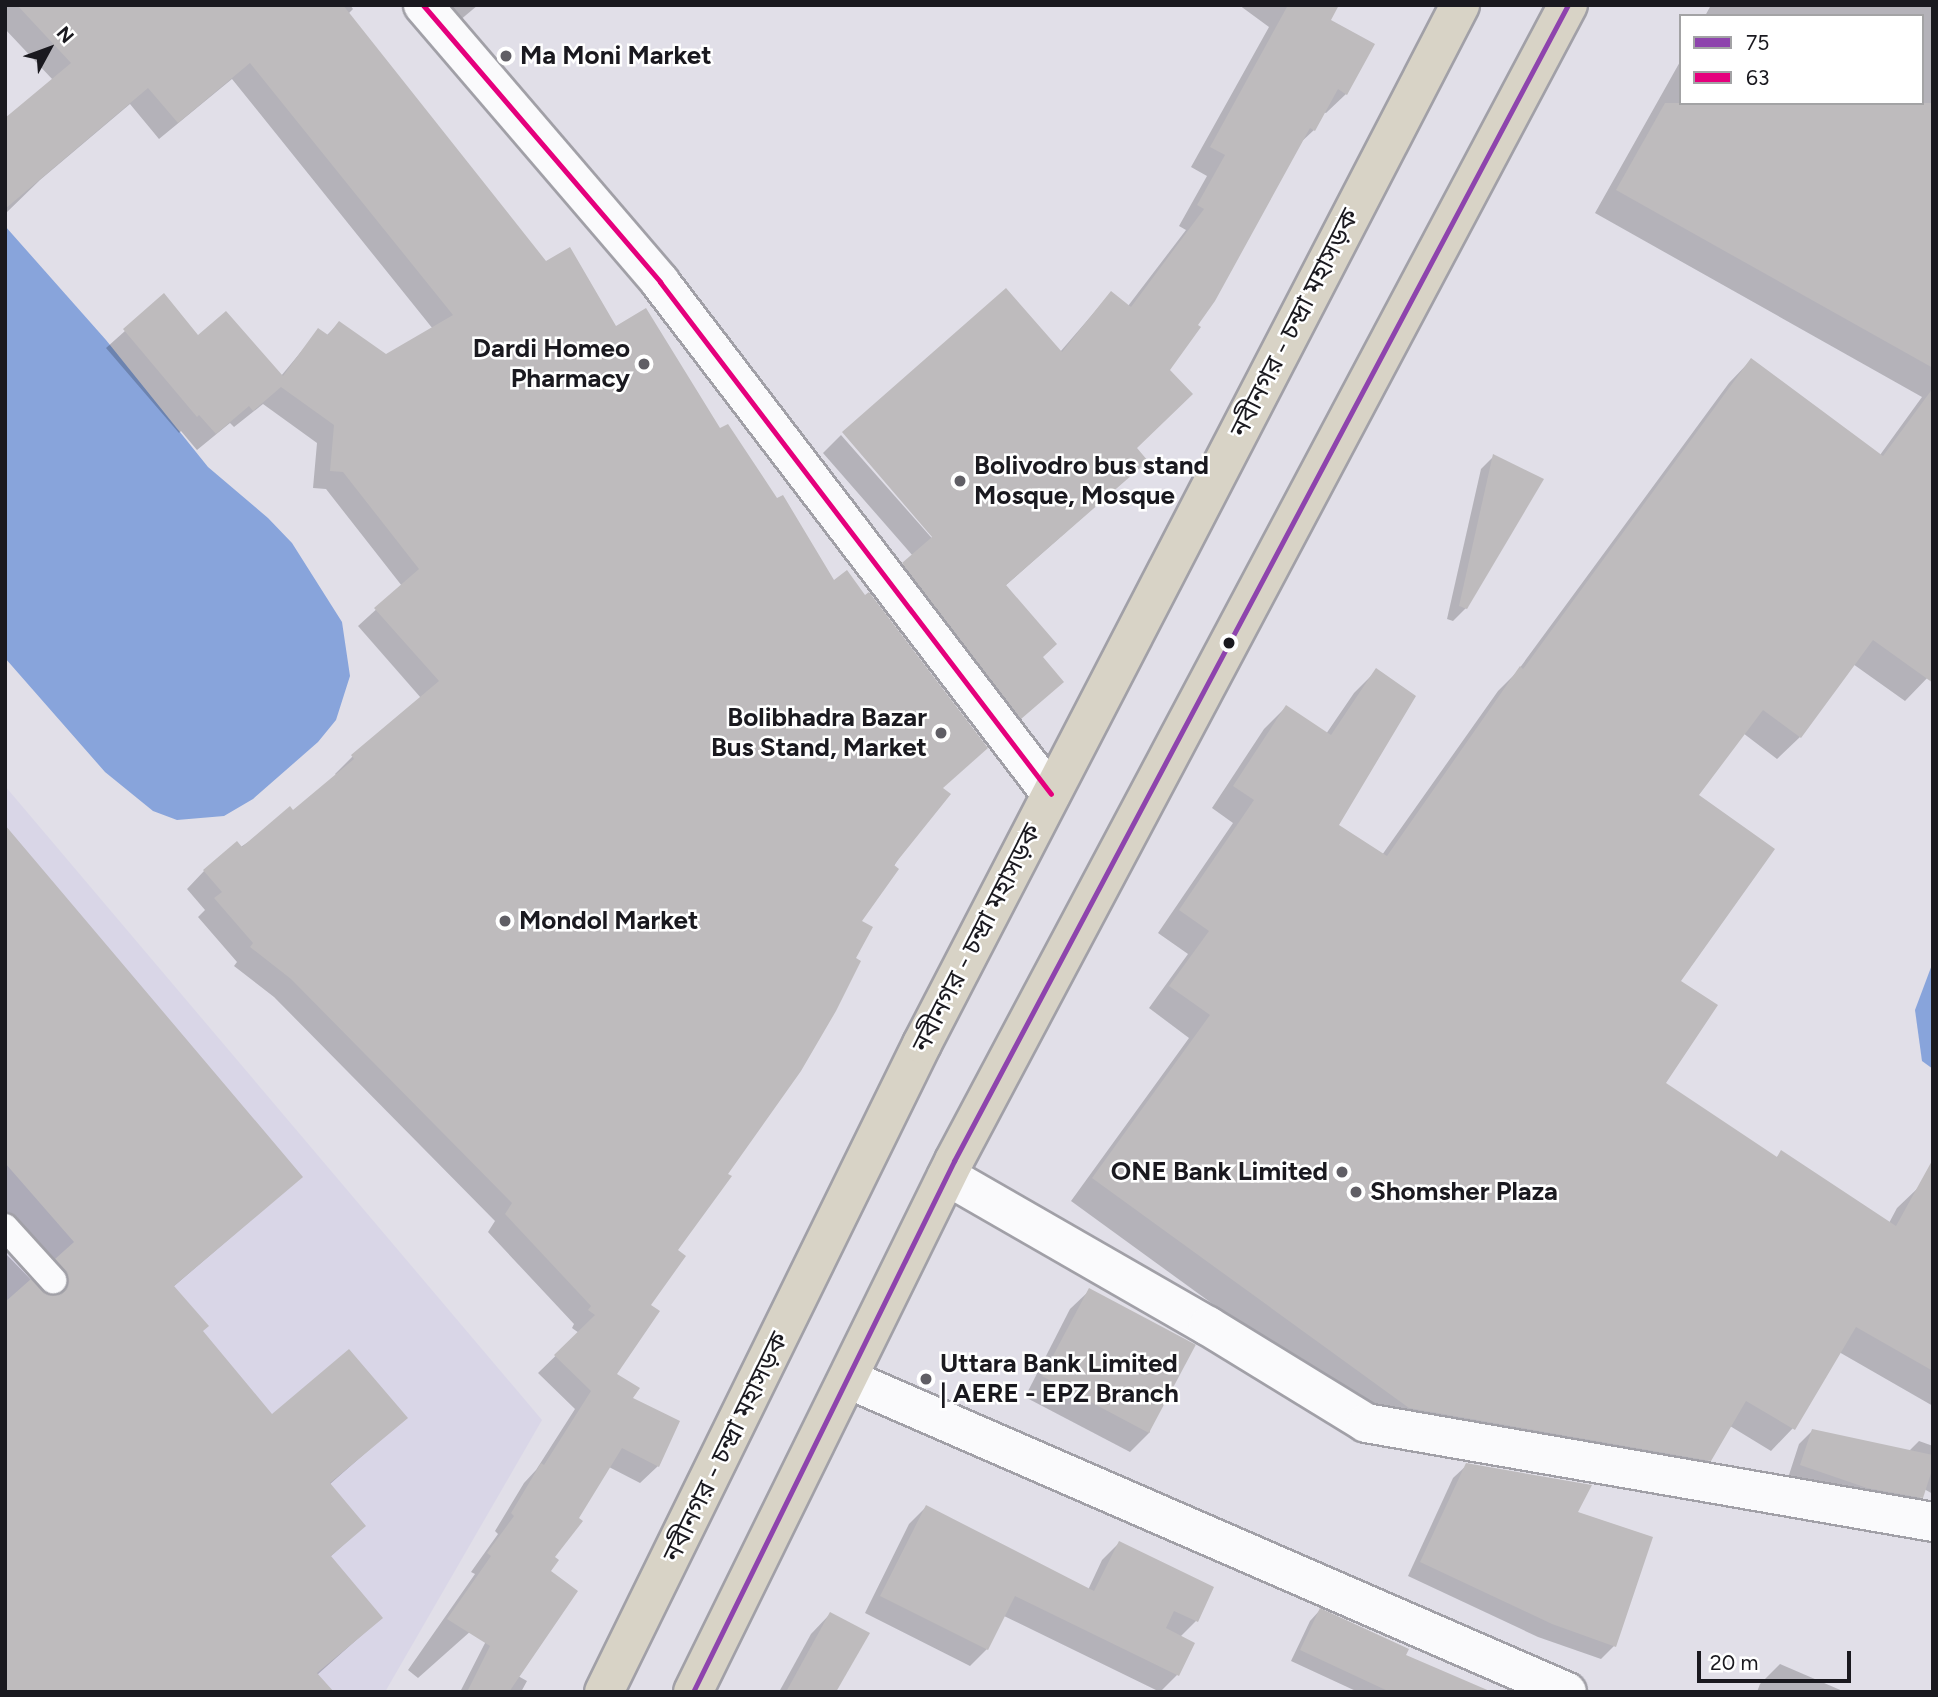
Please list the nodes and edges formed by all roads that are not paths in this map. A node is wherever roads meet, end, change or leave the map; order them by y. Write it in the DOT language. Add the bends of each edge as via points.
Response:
graph roads {
  1 [pos="423,5"];
  2 [pos="1460,5"];
  3 [pos="1568,5"];
  4 [pos="1051,794"];
  5 [pos="947,1176"];
  6 [pos="5,1227"];
  7 [pos="53,1280"];
  8 [pos="848,1379"];
  9 [pos="1933,1522"];
  10 [pos="604,1692"];
  11 [pos="693,1692"];
  12 [pos="1567,1692"];
  1 -- 4 [label="street" via="660,282"];
  2 -- 4 [label="highway, নবীনগর - চন্দ্রা মহাসড়ক"];
  3 -- 5 [label="highway"];
  4 -- 10 [label="highway, নবীনগর - চন্দ্রা মহাসড়ক" via="922,1044"];
  5 -- 8 [label="highway"];
  5 -- 9 [label="street" via="1366,1423"];
  6 -- 7 [label="lane"];
  8 -- 11 [label="highway"];
  8 -- 12 [label="street"];
}
